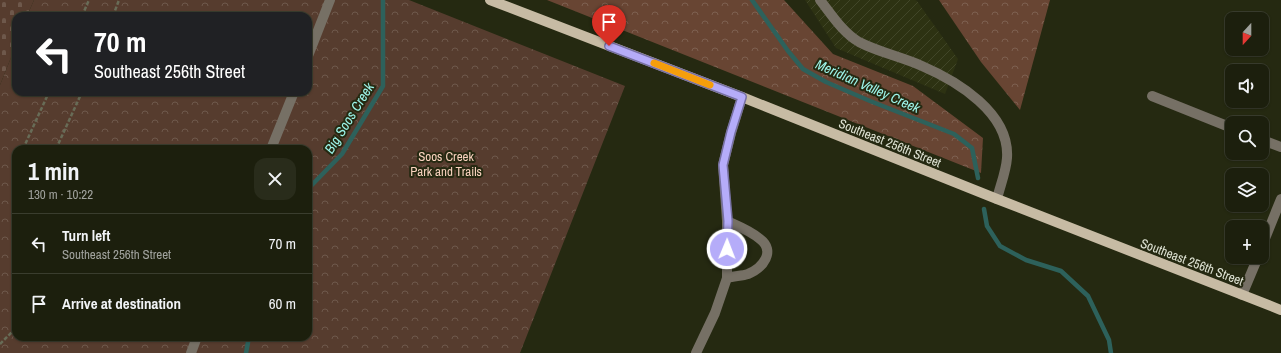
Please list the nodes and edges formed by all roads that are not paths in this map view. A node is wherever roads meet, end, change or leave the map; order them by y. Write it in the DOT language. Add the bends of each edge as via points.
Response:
graph roads {
  1 [pos="330,0"];
  2 [pos="490,0"];
  3 [pos="820,0"];
  4 [pos="312,46"];
  5 [pos="292,96"];
  6 [pos="1152,96"];
  7 [pos="742,97"];
  8 [pos="1225,125"];
  9 [pos="1269,143"];
  10 [pos="273,145"];
  11 [pos="1281,147"];
  12 [pos="997,199"];
  13 [pos="1281,199"];
  14 [pos="728,221"];
  15 [pos="1269,229"];
  16 [pos="1255,264"];
  17 [pos="727,278"];
  18 [pos="1242,295"];
  19 [pos="1281,310"];
  20 [pos="196,341"];
  21 [pos="191,353"];
  22 [pos="696,353"];
  1 -- 4 [label="street"];
  2 -- 7 [label="main road, Southeast 256th Street"];
  3 -- 12 [label="street" via="843,29 859,42 922,66 950,80 987,108 999,125 1006,146 1007,158"];
  5 -- 10 [label="street"];
  6 -- 8 [label="street"];
  7 -- 12 [label="main road, Southeast 256th Street"];
  7 -- 14 [label="street" via="723,165"];
  9 -- 11 [label="street"];
  12 -- 18 [label="main road, Southeast 256th Street"];
  13 -- 15 [label="street"];
  14 -- 17 [label="street"];
  14 -- 17 [label="street" via="760,239 767,246 768,253 760,267 748,274"];
  16 -- 18 [label="street"];
  17 -- 22 [label="street" via="715,313"];
  18 -- 19 [label="main road, Southeast 256th Street"];
  20 -- 21 [label="street"];
}
